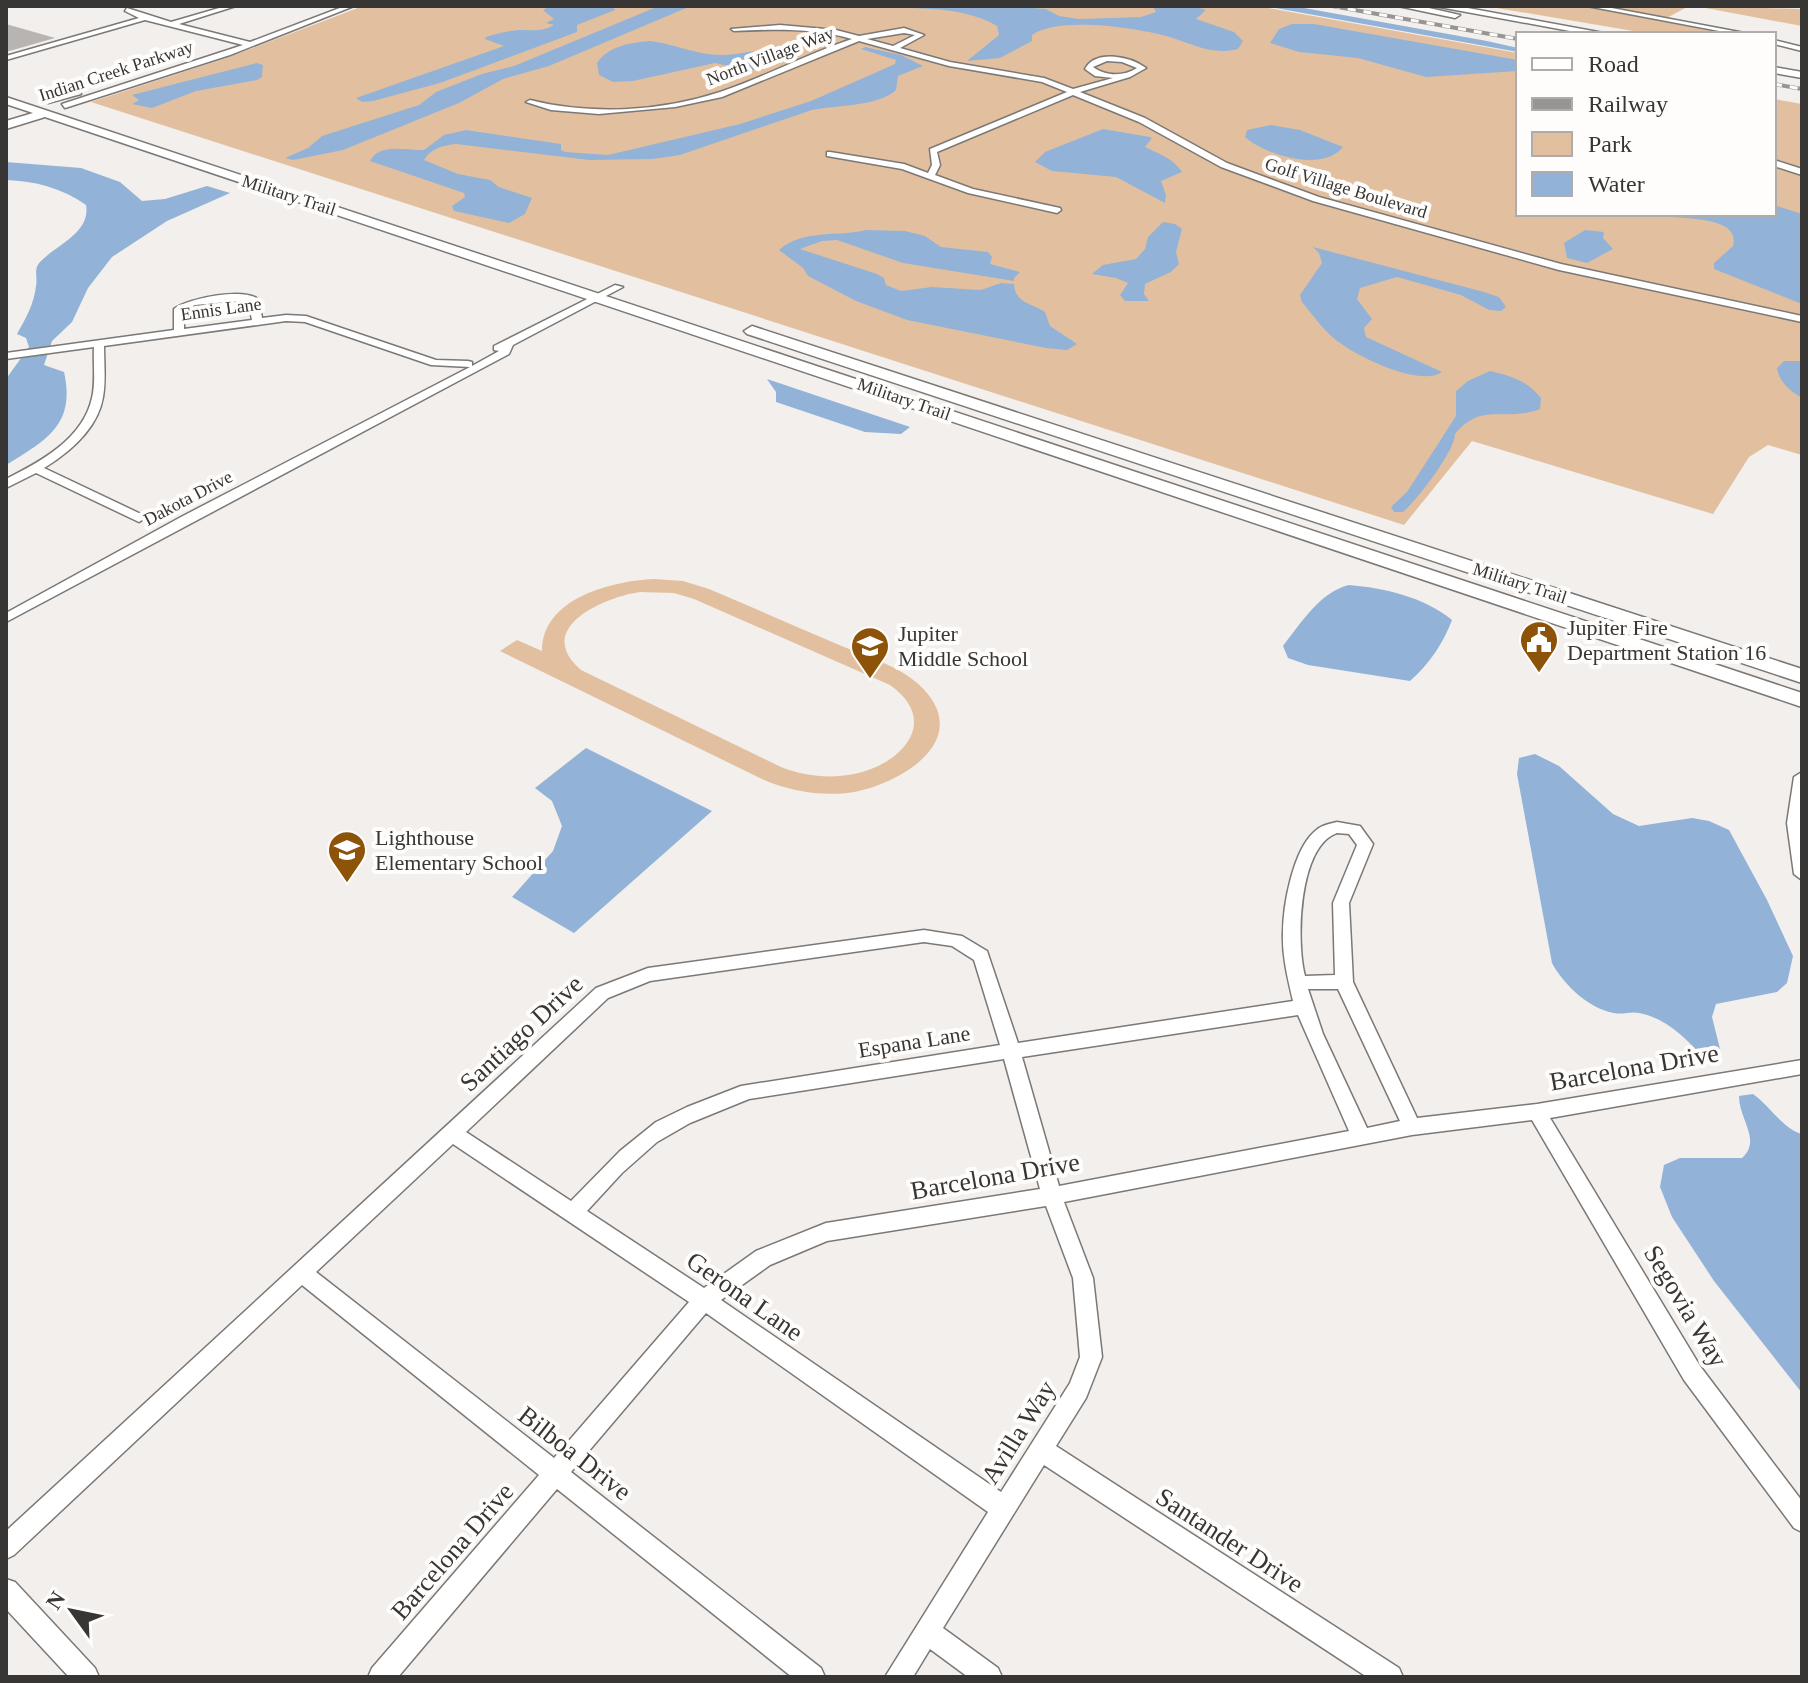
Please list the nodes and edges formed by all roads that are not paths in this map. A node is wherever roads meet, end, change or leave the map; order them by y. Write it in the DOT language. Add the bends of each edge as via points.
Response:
graph roads {
  1 [pos="140,6"];
  2 [pos="233,6"];
  3 [pos="349,6"];
  4 [pos="1403,6"];
  5 [pos="1439,6"];
  6 [pos="1590,6"];
  7 [pos="145,18"];
  8 [pos="172,24"];
  9 [pos="734,29"];
  10 [pos="1553,32"];
  11 [pos="1592,32"];
  12 [pos="1740,32"];
  13 [pos="860,37"];
  14 [pos="1776,42"];
  15 [pos="249,44"];
  16 [pos="896,47"];
  17 [pos="237,48"];
  18 [pos="1802,49"];
  19 [pos="6,58"];
  20 [pos="1776,63"];
  21 [pos="1802,68"];
  22 [pos="1776,70"];
  23 [pos="1802,75"];
  24 [pos="1117,76"];
  25 [pos="6,86"];
  26 [pos="1075,92"];
  27 [pos="6,100"];
  28 [pos="530,102"];
  29 [pos="65,106"];
  30 [pos="27,107"];
  31 [pos="46,107"];
  32 [pos="6,114"];
  33 [pos="6,125"];
  34 [pos="933,151"];
  35 [pos="830,154"];
  36 [pos="1776,164"];
  37 [pos="897,166"];
  38 [pos="1802,172"];
  39 [pos="930,177"];
  40 [pos="293,180"];
  41 [pos="1057,210"];
  42 [pos="607,288"];
  43 [pos="1802,319"];
  44 [pos="257,322"];
  45 [pos="179,333"];
  46 [pos="99,344"];
  47 [pos="508,345"];
  48 [pos="6,356"];
  49 [pos="435,363"];
  50 [pos="468,364"];
  51 [pos="447,375"];
  52 [pos="388,412"];
  53 [pos="35,468"];
  54 [pos="6,484"];
  55 [pos="139,518"];
  56 [pos="6,618"];
  57 [pos="1674,634"];
  58 [pos="1662,654"];
  59 [pos="1802,676"];
  60 [pos="1802,700"];
  61 [pos="1802,777"];
  62 [pos="1802,874"];
  63 [pos="1344,982"];
  64 [pos="1297,983"];
  65 [pos="1302,1007"];
  66 [pos="1011,1050"];
  67 [pos="1802,1067"];
  68 [pos="1537,1112"];
  69 [pos="1412,1127"];
  70 [pos="452,1133"];
  71 [pos="1361,1136"];
  72 [pos="1052,1196"];
  73 [pos="573,1212"];
  74 [pos="302,1273"];
  75 [pos="704,1300"];
  76 [pos="1040,1449"];
  77 [pos="556,1474"];
  78 [pos="1003,1508"];
  79 [pos="1802,1520"];
  80 [pos="6,1547"];
  81 [pos="6,1591"];
  82 [pos="927,1631"];
  83 [pos="86,1677"];
  84 [pos="381,1677"];
  85 [pos="812,1677"];
  86 [pos="898,1677"];
  87 [pos="989,1677"];
  88 [pos="1390,1677"];
  1 -- 7 [label="street" via="127,10"];
  2 -- 8 [label="street"];
  3 -- 15 [label="street, Indian Creek Parkway"];
  4 -- 10 [label="main road"];
  5 -- 11 [label="main road"];
  6 -- 12 [label="street"];
  7 -- 8 [label="street"];
  7 -- 19 [label="street"];
  8 -- 15 [label="street"];
  9 -- 13 [label="street, Golf Village Boulevard" via="797,28"];
  13 -- 16 [label="street, Golf Village Boulevard"];
  13 -- 16 [label="street, Golf Village Boulevard" via="890,30 921,35"];
  13 -- 28 [label="street, North Village Way" via="734,90 644,108 638,115 620,117"];
  14 -- 18 [label="street"];
  15 -- 17 [label="street, Indian Creek Parkway"];
  16 -- 26 [label="street, Golf Village Boulevard"];
  17 -- 29 [label="street, Indian Creek Parkway"];
  17 -- 31 [label="street, Indian Creek Parkway"];
  20 -- 21 [label="main road"];
  22 -- 23 [label="main road"];
  24 -- 24 [label="street" via="1142,68 1113,59 1088,67"];
  24 -- 26 [label="street"];
  25 -- 31 [label="main road, Military Trail"];
  26 -- 34 [label="street"];
  26 -- 43 [label="street, Golf Village Boulevard" via="1142,120 1224,165 1354,210 1352,220 1504,260 1524,256"];
  27 -- 30 [label="main road, Military Trail"];
  29 -- 31 [label="main road, Military Trail"];
  29 -- 40 [label="main road, Military Trail"];
  30 -- 31 [label="main road, Military Trail"];
  30 -- 32 [label="main road, Indian Creek Parkway"];
  31 -- 33 [label="main road, Indian Creek Parkway"];
  31 -- 42 [label="main road, Military Trail"];
  34 -- 37 [label="street"];
  34 -- 39 [label="street" via="936,165"];
  35 -- 37 [label="street"];
  36 -- 38 [label="street"];
  37 -- 39 [label="street"];
  39 -- 41 [label="street"];
  42 -- 47 [label="street, Dakota Drive"];
  42 -- 57 [label="main road, Military Trail"];
  42 -- 58 [label="main road, Military Trail"];
  44 -- 45 [label="street, Ennis Lane"];
  44 -- 45 [label="street" via="250,297 193,302 179,309"];
  44 -- 49 [label="street, Ennis Lane" via="306,319"];
  45 -- 46 [label="street, Ennis Lane"];
  46 -- 48 [label="street, Ennis Lane"];
  46 -- 53 [label="street" via="98,398 91,416 77,436"];
  47 -- 50 [label="street, Dakota Drive"];
  47 -- 52 [label="street, Dakota Drive" via="505,352"];
  49 -- 50 [label="street, Ennis Lane"];
  49 -- 51 [label="street, Ennis Lane"];
  50 -- 51 [label="street, Dakota Drive"];
  51 -- 52 [label="street, Dakota Drive" via="388,406"];
  52 -- 56 [label="street, Dakota Drive"];
  53 -- 54 [label="street"];
  53 -- 55 [label="street"];
  57 -- 58 [label="street"];
  57 -- 59 [label="main road, Military Trail"];
  58 -- 60 [label="main road, Military Trail"];
  61 -- 62 [label="street" via="1795,823"];
  63 -- 64 [label="street"];
  63 -- 64 [label="street" via="1341,903 1365,844 1354,830 1338,826 1320,834 1301,872 1291,933"];
  63 -- 69 [label="street"];
  64 -- 65 [label="street"];
  65 -- 66 [label="street, Espana Lane"];
  65 -- 71 [label="street"];
  66 -- 70 [label="street, Santiago Drive" via="981,956 956,940 924,936 648,975 602,993"];
  66 -- 72 [label="street, Santiago Drive"];
  66 -- 73 [label="street, Espana Lane" via="748,1091 725,1099 662,1129 630,1153"];
  67 -- 68 [label="street, Barcelona Drive"];
  68 -- 69 [label="street, Barcelona Drive"];
  68 -- 79 [label="street, Segovia Way" via="1692,1373"];
  69 -- 71 [label="street, Barcelona Drive"];
  70 -- 73 [label="street, Gerona Lane"];
  70 -- 74 [label="street, Santiago Drive"];
  71 -- 72 [label="street, Barcelona Drive"];
  72 -- 75 [label="street, Barcelona Drive" via="826,1232 763,1258"];
  72 -- 76 [label="street, Avilla Way" via="1083,1278 1091,1357 1078,1390"];
  73 -- 75 [label="street, Gerona Lane"];
  74 -- 77 [label="street, Bilboa Drive"];
  74 -- 80 [label="street, Santiago Drive"];
  75 -- 77 [label="street, Barcelona Drive"];
  75 -- 78 [label="street, Gerona Lane"];
  76 -- 78 [label="street, Avilla Way"];
  76 -- 88 [label="street, Santander Drive"];
  77 -- 84 [label="street, Barcelona Drive"];
  77 -- 85 [label="street, Bilboa Drive"];
  78 -- 82 [label="street, Avilla Way"];
  81 -- 83 [label="street"];
  82 -- 86 [label="street, Avilla Way"];
  82 -- 87 [label="street"];
}
